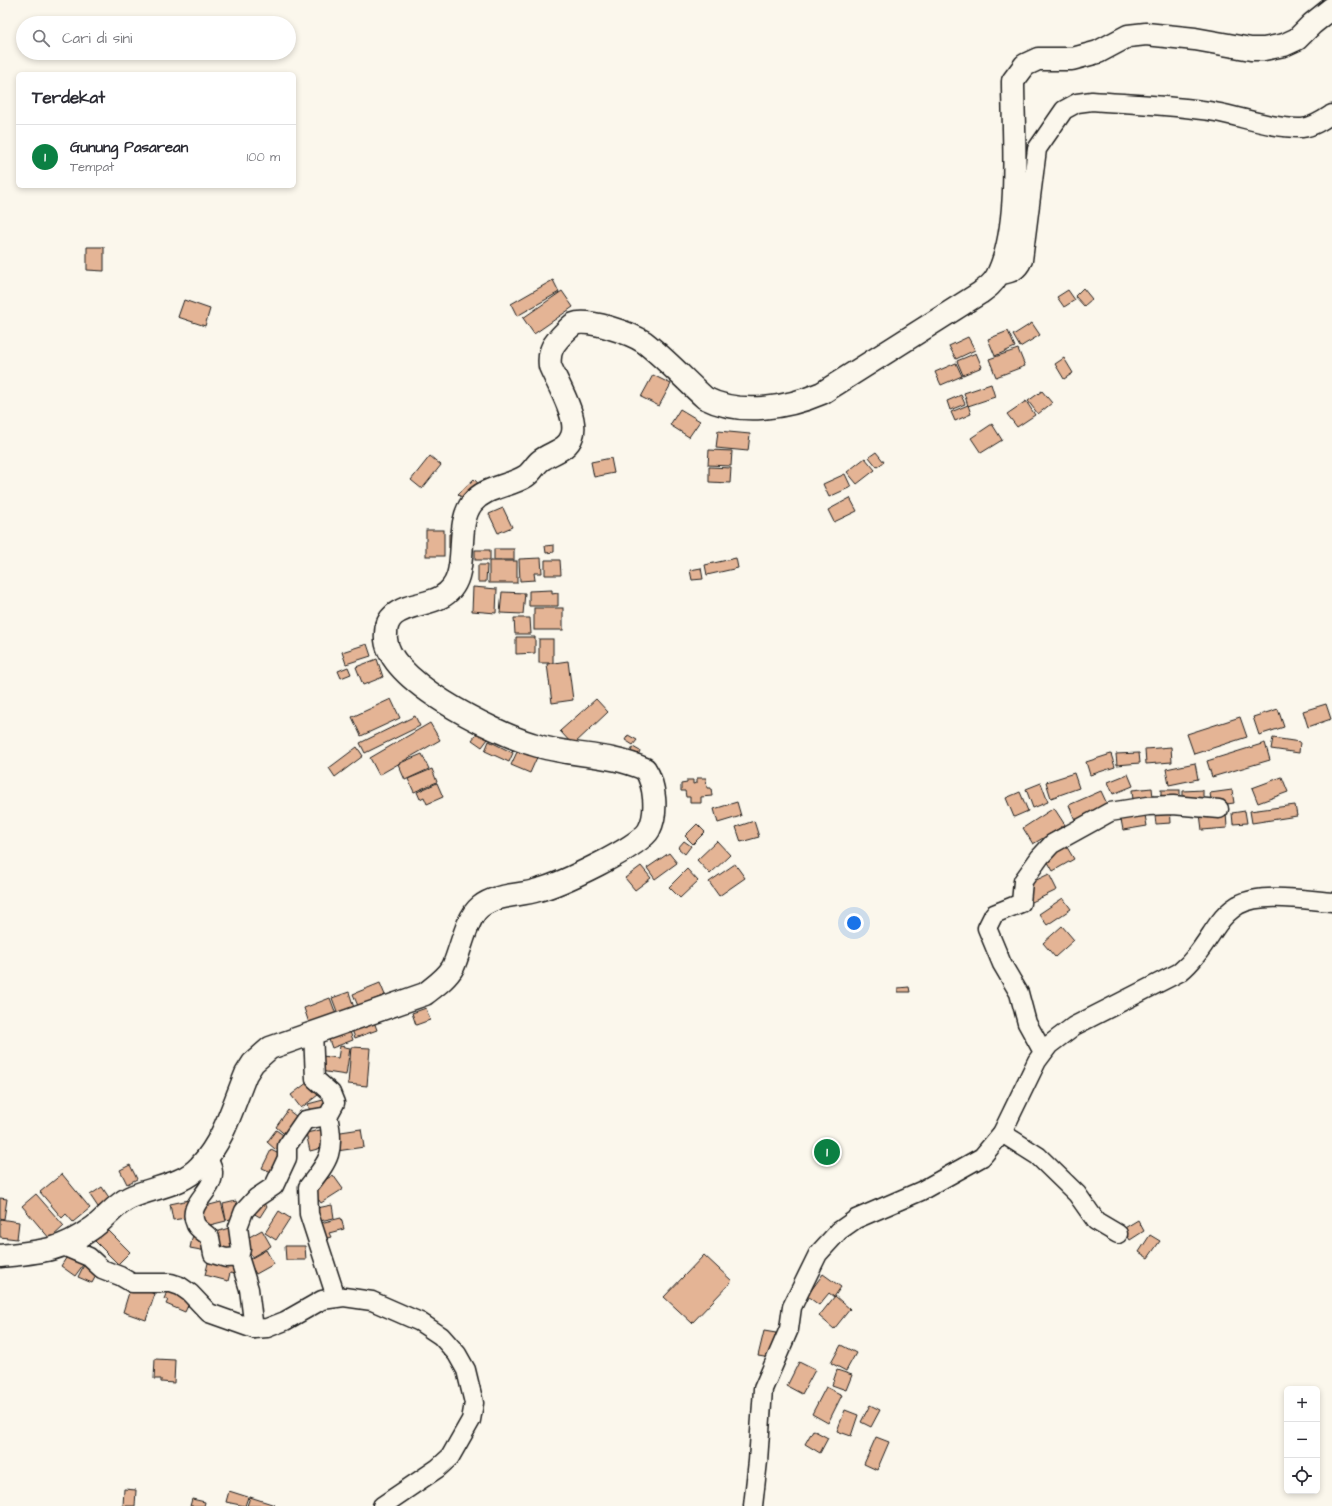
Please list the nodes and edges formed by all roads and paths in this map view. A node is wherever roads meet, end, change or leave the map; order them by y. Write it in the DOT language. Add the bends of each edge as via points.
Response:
graph roads {
  1 [pos="1332,8"];
  2 [pos="1332,114"];
  3 [pos="997,276"];
  4 [pos="1219,809"];
  5 [pos="1332,902"];
  6 [pos="313,1032"];
  7 [pos="1043,1052"];
  8 [pos="328,1116"];
  9 [pos="1002,1133"];
  10 [pos="208,1157"];
  11 [pos="1118,1234"];
  12 [pos="63,1246"];
  13 [pos="0,1256"];
  14 [pos="239,1257"];
  15 [pos="336,1297"];
  16 [pos="254,1329"];
  17 [pos="382,1506"];
  18 [pos="753,1506"];
  1 -- 3 [label="street" via="1297,39 1278,46 1251,49 1146,34 1128,36 1098,52 1072,59 1038,59 1025,65 1013,81 1012,211 1007,246"];
  2 -- 3 [label="street" via="1302,128 1170,106 1085,101 1070,106 1057,119 1037,149 1023,260 1019,269"];
  3 -- 6 [label="street" via="991,286 822,393 806,400 759,408 733,407 705,398 644,342 625,333 589,323 579,323 570,326 554,343 549,353 550,366 574,422 571,439 562,449 542,460 526,476 487,491 473,502 465,513 459,574 454,586 440,598 395,614 387,626 385,642 393,660 411,679 490,726 534,745 628,762 645,769 653,785 654,815 649,830 642,838 596,866 549,887 491,900 481,906 472,918 453,968 425,994"];
  4 -- 7 [label="street" via="1174,805 1110,812 1052,844 1023,881 1021,903 994,914 987,928 1002,964 1019,993 1027,1022"];
  5 -- 7 [label="street" via="1260,899 1238,905 1223,917 1193,961 1180,972 1074,1026"];
  6 -- 8 [label="street" via="315,1079 331,1093 335,1103"];
  6 -- 10 [label="street" via="270,1048 253,1063 221,1135"];
  7 -- 9 [label="street"];
  8 -- 14 [label="street" via="304,1120 286,1146 287,1158 274,1186 256,1198 244,1211 238,1228 241,1249"];
  8 -- 15 [label="street" via="331,1130 330,1151 327,1162 308,1187 308,1194 309,1214"];
  9 -- 11 [label="street" via="1038,1156 1077,1194 1096,1221"];
  9 -- 18 [label="street" via="982,1157 921,1191 856,1219 840,1231 818,1254 792,1307 789,1329 763,1389"];
  10 -- 12 [label="street" via="199,1167 180,1180 128,1199 92,1228"];
  10 -- 14 [label="street" via="213,1171 209,1186 194,1207 197,1226 210,1238 213,1254 226,1258"];
  12 -- 13 [label="street" via="36,1253"];
  12 -- 16 [label="street" via="89,1257 102,1268 132,1283 171,1283 180,1286 209,1313"];
  14 -- 16 [label="street" via="249,1289"];
  15 -- 16 [label="street" via="314,1303 276,1325"];
  15 -- 17 [label="street" via="372,1301 420,1322 441,1336 457,1354 466,1370 473,1393 471,1420 450,1457"];
}
